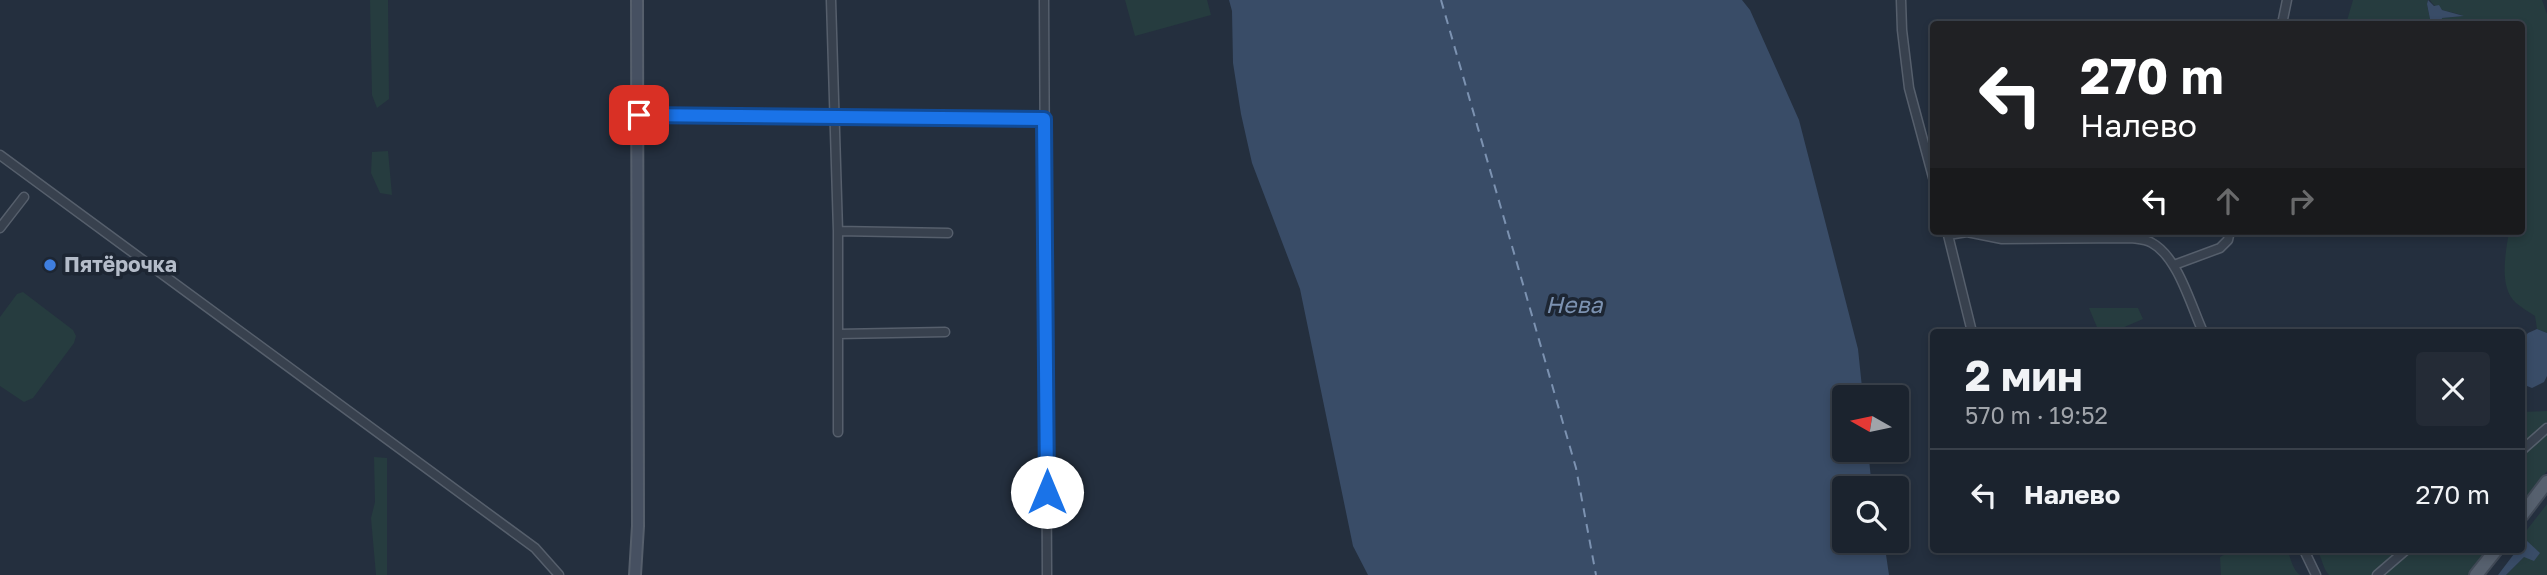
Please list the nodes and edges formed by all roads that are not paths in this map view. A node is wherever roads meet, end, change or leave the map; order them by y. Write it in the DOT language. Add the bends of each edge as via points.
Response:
graph roads {
  1 [pos="637,0"];
  2 [pos="831,0"];
  3 [pos="1044,0"];
  4 [pos="1901,0"];
  5 [pos="2287,0"];
  6 [pos="2282,21"];
  7 [pos="639,115"];
  8 [pos="833,117"];
  9 [pos="1044,119"];
  10 [pos="0,155"];
  11 [pos="1930,166"];
  12 [pos="24,197"];
  13 [pos="0,228"];
  14 [pos="838,231"];
  15 [pos="948,233"];
  16 [pos="1948,235"];
  17 [pos="1981,235"];
  18 [pos="2229,235"];
  19 [pos="2174,265"];
  20 [pos="1971,329"];
  21 [pos="2202,329"];
  22 [pos="945,332"];
  23 [pos="838,334"];
  24 [pos="2547,428"];
  25 [pos="838,432"];
  26 [pos="2525,447"];
  27 [pos="2547,482"];
  28 [pos="2525,511"];
  29 [pos="2305,553"];
  30 [pos="2402,553"];
  31 [pos="2494,553"];
  32 [pos="559,575"];
  33 [pos="635,575"];
  34 [pos="1047,575"];
  35 [pos="2316,575"];
  36 [pos="2376,575"];
  37 [pos="2476,575"];
  1 -- 7 [label="main road"];
  2 -- 8 [label="street"];
  3 -- 9 [label="street"];
  4 -- 11 [label="street" via="1909,88"];
  5 -- 6 [label="street"];
  7 -- 8 [label="street"];
  7 -- 33 [label="main road"];
  8 -- 9 [label="street"];
  8 -- 14 [label="street"];
  9 -- 34 [label="street"];
  10 -- 32 [label="street" via="535,548"];
  12 -- 13 [label="street"];
  14 -- 15 [label="street"];
  14 -- 23 [label="street"];
  16 -- 20 [label="street"];
  17 -- 19 [label="street" via="2002,239 2131,238 2150,241"];
  18 -- 19 [label="street" via="2220,248"];
  19 -- 21 [label="street"];
  22 -- 23 [label="street"];
  23 -- 25 [label="street"];
  24 -- 26 [label="street"];
  27 -- 28 [label="main road"];
  29 -- 35 [label="street"];
  30 -- 36 [label="street"];
  31 -- 37 [label="main road"];
}
